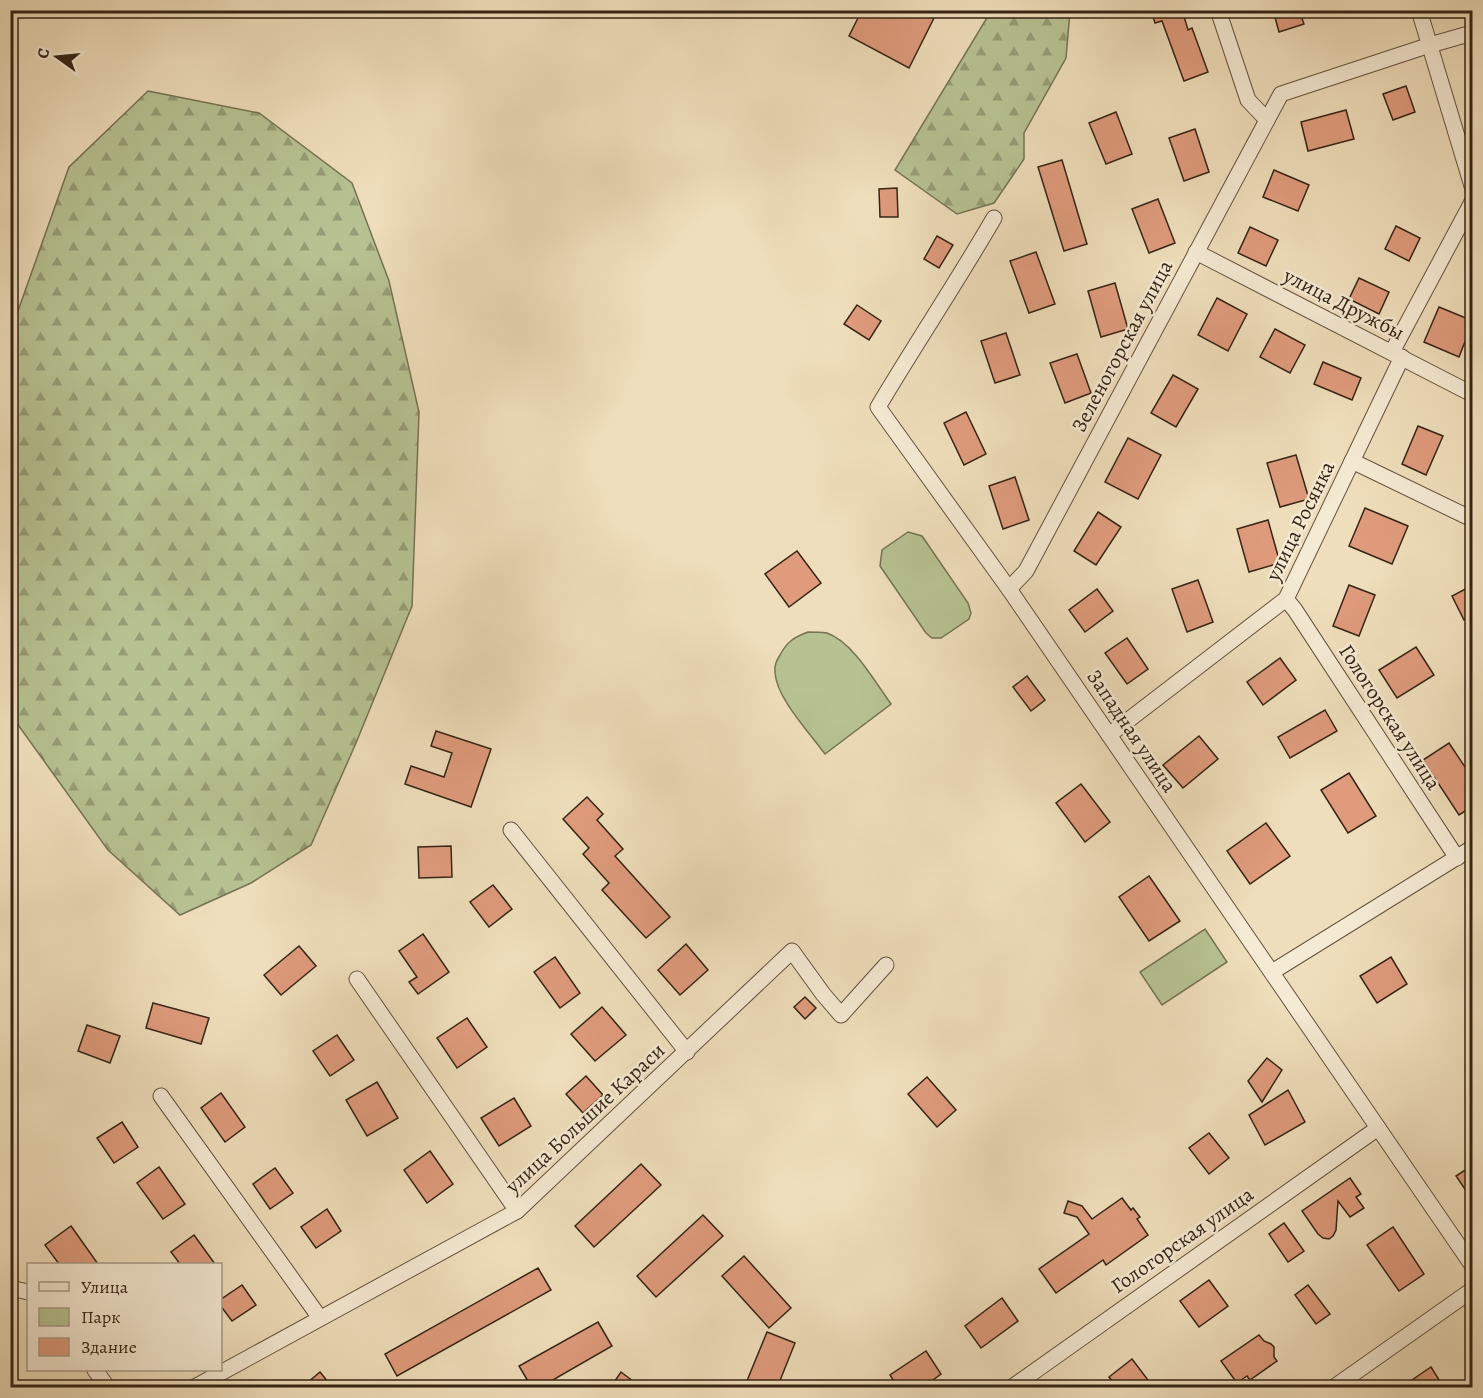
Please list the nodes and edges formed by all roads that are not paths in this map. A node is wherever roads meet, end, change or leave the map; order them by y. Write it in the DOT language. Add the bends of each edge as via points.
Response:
graph roads {
  1 [pos="1218,10"];
  2 [pos="1419,10"];
  3 [pos="1473,33"];
  4 [pos="1430,45"];
  5 [pos="1267,120"];
  6 [pos="1473,186"];
  7 [pos="1471,212"];
  8 [pos="994,218"];
  9 [pos="1196,252"];
  10 [pos="1397,354"];
  11 [pos="1473,394"];
  12 [pos="1352,461"];
  13 [pos="1473,519"];
  14 [pos="1009,589"];
  15 [pos="1286,599"];
  16 [pos="1109,735"];
  17 [pos="512,830"];
  18 [pos="1473,848"];
  19 [pos="1457,858"];
  20 [pos="886,965"];
  21 [pos="1272,972"];
  22 [pos="357,979"];
  23 [pos="687,1052"];
  24 [pos="161,1096"];
  25 [pos="1378,1128"];
  26 [pos="517,1211"];
  27 [pos="1473,1265"];
  28 [pos="10,1288"];
  29 [pos="1473,1290"];
  30 [pos="27,1292"];
  31 [pos="320,1318"];
  32 [pos="96,1371"];
  33 [pos="108,1388"];
  34 [pos="193,1388"];
  35 [pos="1011,1388"];
  36 [pos="1333,1388"];
  1 -- 5 [label="street" via="1248,100"];
  2 -- 4 [label="street"];
  3 -- 4 [label="street, Зеленогорская улица"];
  4 -- 5 [label="street, Зеленогорская улица" via="1281,94"];
  4 -- 6 [label="street"];
  5 -- 9 [label="street, Зеленогорская улица"];
  7 -- 10 [label="street, улица Росянка"];
  8 -- 14 [label="street, Западная улица" via="878,407"];
  9 -- 10 [label="street, улица Дружбы"];
  9 -- 14 [label="street, Зеленогорская улица" via="1026,571"];
  10 -- 11 [label="street, улица Дружбы"];
  10 -- 12 [label="street, улица Росянка"];
  12 -- 13 [label="street"];
  12 -- 15 [label="street, улица Росянка"];
  14 -- 16 [label="street, Западная улица"];
  15 -- 16 [label="street, улица Росянка"];
  15 -- 19 [label="street, Гологорская улица"];
  16 -- 21 [label="street, Западная улица"];
  17 -- 23 [label="street"];
  18 -- 19 [label="street"];
  19 -- 21 [label="street"];
  20 -- 23 [label="street, улица Большие Караси" via="840,1015 792,951"];
  21 -- 25 [label="street, Западная улица"];
  22 -- 26 [label="street"];
  23 -- 26 [label="street, улица Большие Караси"];
  24 -- 31 [label="street"];
  25 -- 27 [label="street, Западная улица"];
  25 -- 35 [label="street, Гологорская улица"];
  26 -- 31 [label="street, улица Большие Караси"];
  28 -- 30 [label="street"];
  29 -- 36 [label="street"];
  31 -- 34 [label="street, улица Большие Караси"];
  32 -- 33 [label="street"];
}
